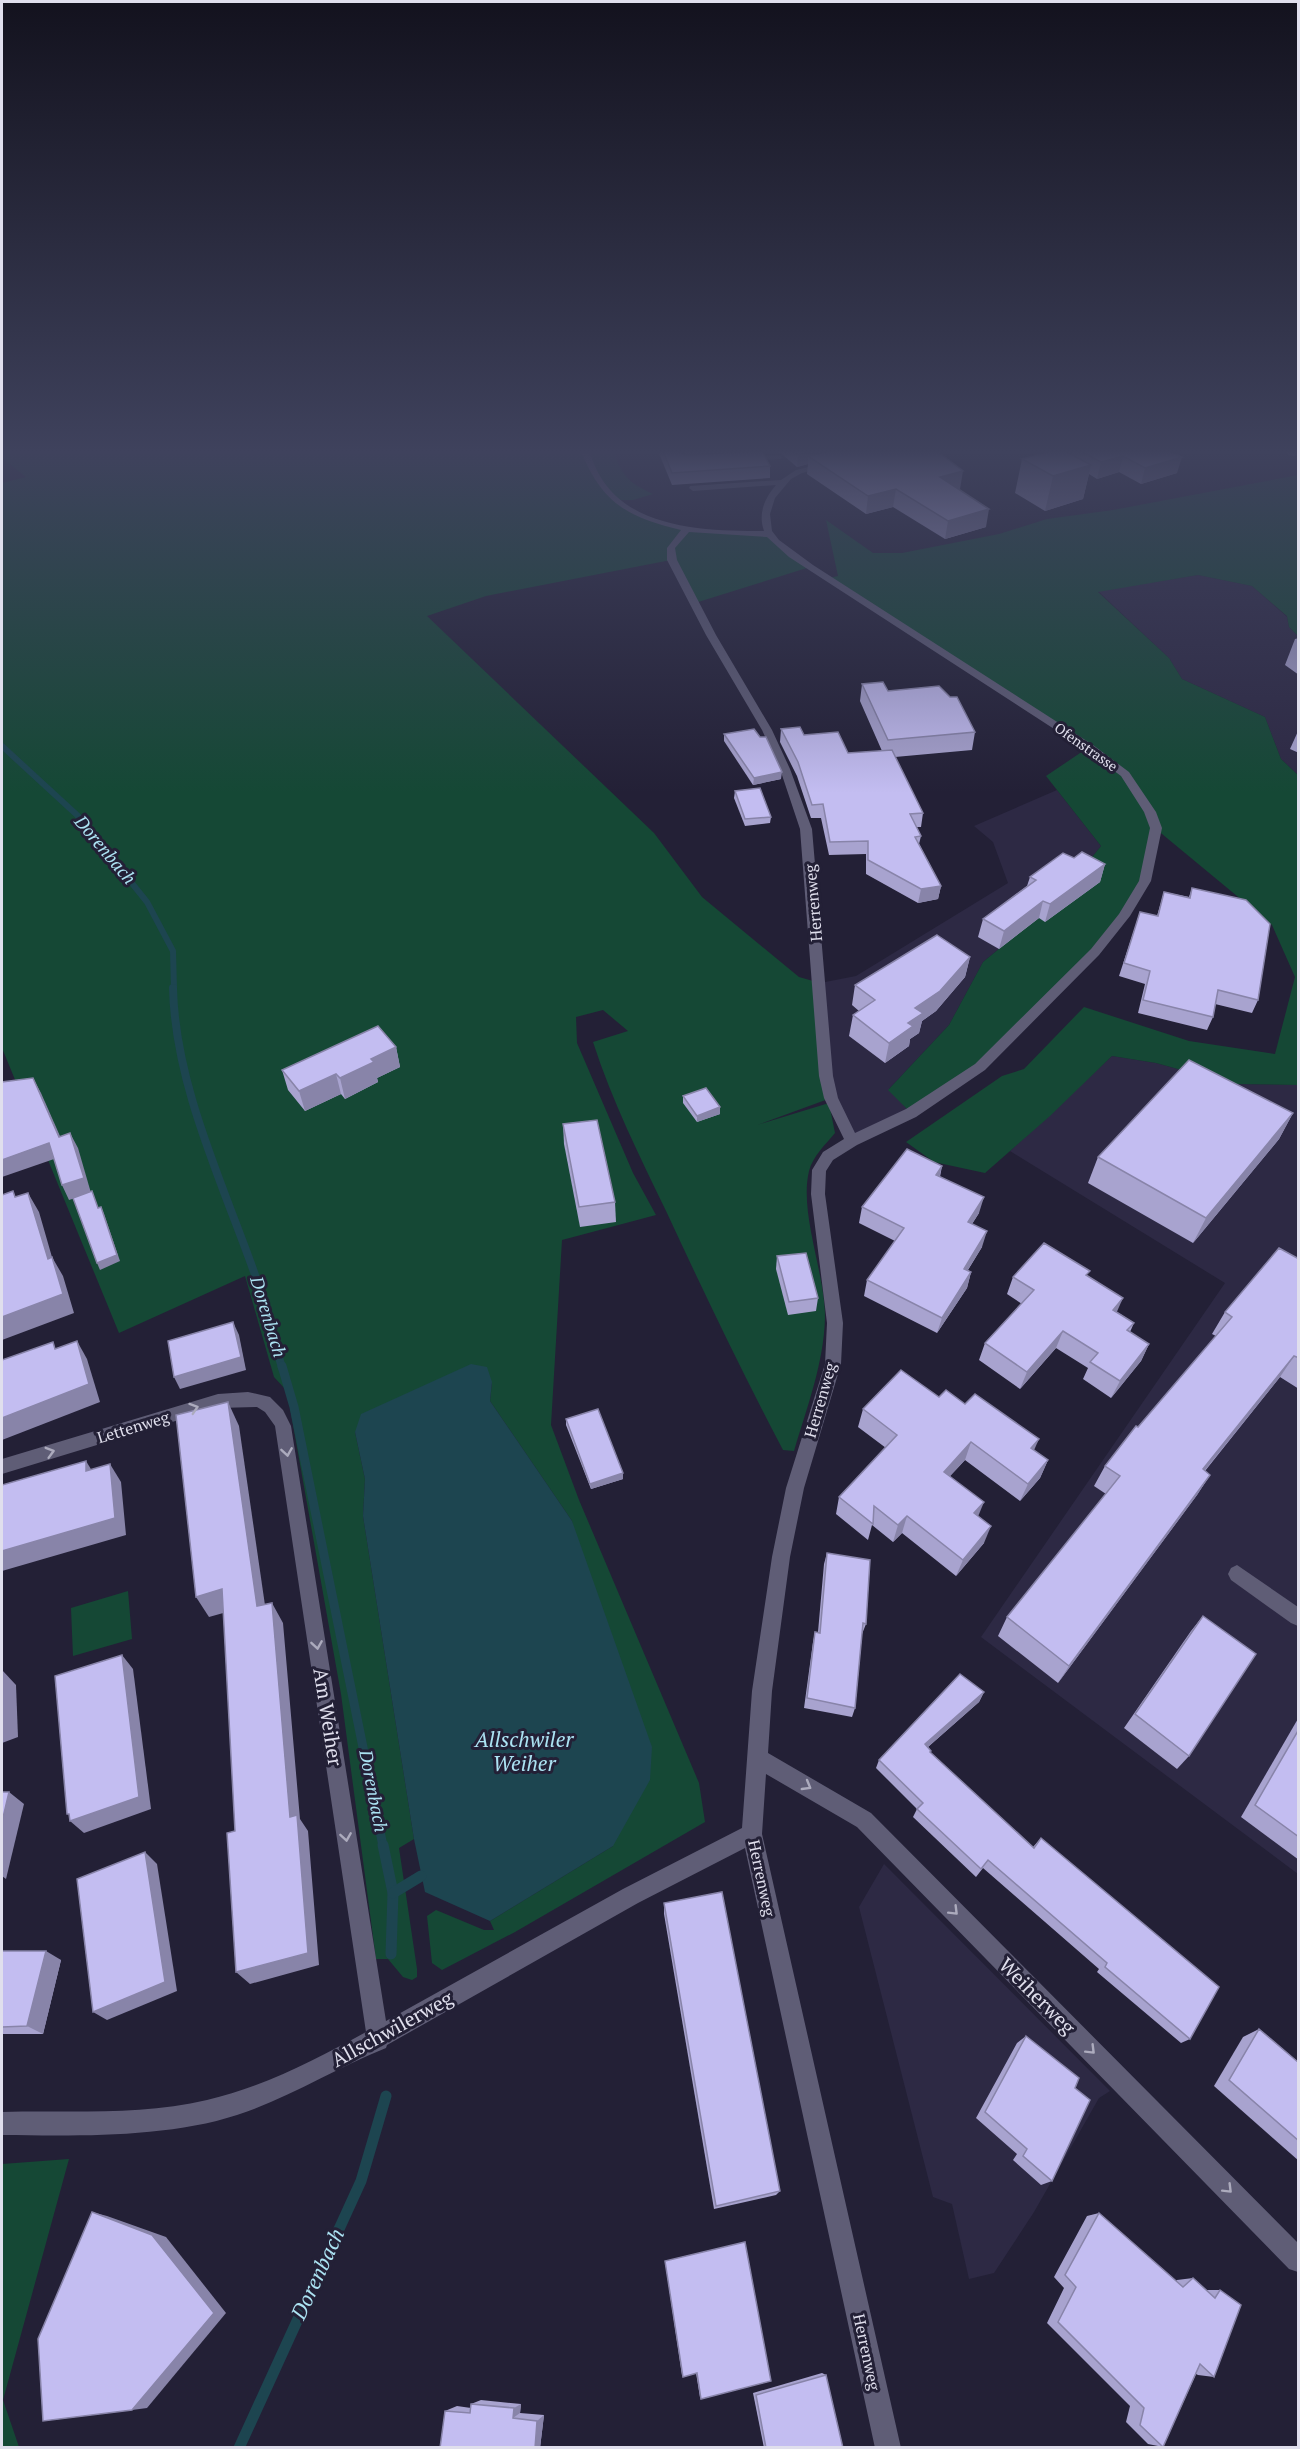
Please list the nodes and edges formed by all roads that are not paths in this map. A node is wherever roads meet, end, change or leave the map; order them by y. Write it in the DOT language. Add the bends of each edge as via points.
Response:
graph roads {
  1 [pos="675,565"];
  2 [pos="808,565"];
  3 [pos="852,1141"];
  4 [pos="265,1400"];
  5 [pos="2,1466"];
  6 [pos="1237,1574"];
  7 [pos="1299,1617"];
  8 [pos="756,1757"];
  9 [pos="752,1834"];
  10 [pos="378,2040"];
  11 [pos="2,2124"];
  12 [pos="1299,2260"];
  13 [pos="888,2448"];
  1 -- 3 [label="street, Herrenweg" via="767,730 786,770 806,829 826,1076 831,1098"];
  2 -- 3 [label="street, Ofenstrasse" via="1125,774 1156,828 1145,881 1095,952 980,1068 911,1113"];
  3 -- 8 [label="street, Herrenweg" via="828,1156 819,1170 818,1194 835,1323 832,1364 795,1488 786,1534"];
  5 -- 4 [label="street, Lettenweg, one-way" via="218,1401"];
  4 -- 10 [label="street, Am Weiher, one-way" via="277,1411 283,1426"];
  6 -- 7 [label="street"];
  8 -- 9 [label="street, Herrenweg"];
  8 -- 12 [label="street, Weiherweg, one-way" via="864,1820"];
  9 -- 10 [label="street, Allschwilerweg" via="688,1864"];
  9 -- 13 [label="street, Herrenweg"];
  10 -- 11 [label="street, Allschwilerweg" via="286,2084 204,2112 155,2118"];
}
